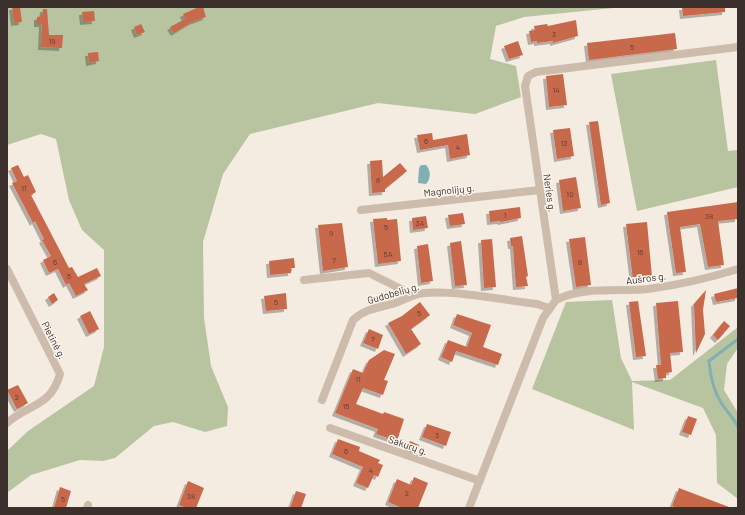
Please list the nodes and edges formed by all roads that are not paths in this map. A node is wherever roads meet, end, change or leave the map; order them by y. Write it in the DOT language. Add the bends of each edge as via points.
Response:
graph roads {
  1 [pos="738,47"];
  2 [pos="540,190"];
  3 [pos="361,210"];
  4 [pos="7,269"];
  5 [pos="738,269"];
  6 [pos="304,280"];
  7 [pos="413,295"];
  8 [pos="556,300"];
  9 [pos="549,308"];
  10 [pos="322,400"];
  11 [pos="7,422"];
  12 [pos="330,428"];
  13 [pos="480,481"];
  14 [pos="469,508"];
  1 -- 2 [label="street, Neries g." via="530,74 525,86"];
  2 -- 3 [label="street, Magnolijų g."];
  2 -- 8 [label="street, Neries g."];
  4 -- 11 [label="street, Pietinė g." via="60,374 56,388 46,399"];
  5 -- 8 [label="street, Aušros g." via="660,287 568,294"];
  6 -- 7 [label="street" via="369,273"];
  7 -- 9 [label="street, Gudobelių g." via="445,293 537,304"];
  7 -- 10 [label="street, Gudobelių g." via="393,304 368,310 353,320"];
  8 -- 9 [label="street"];
  9 -- 13 [label="street"];
  12 -- 13 [label="street, Sakurų g."];
  13 -- 14 [label="street"];
}
